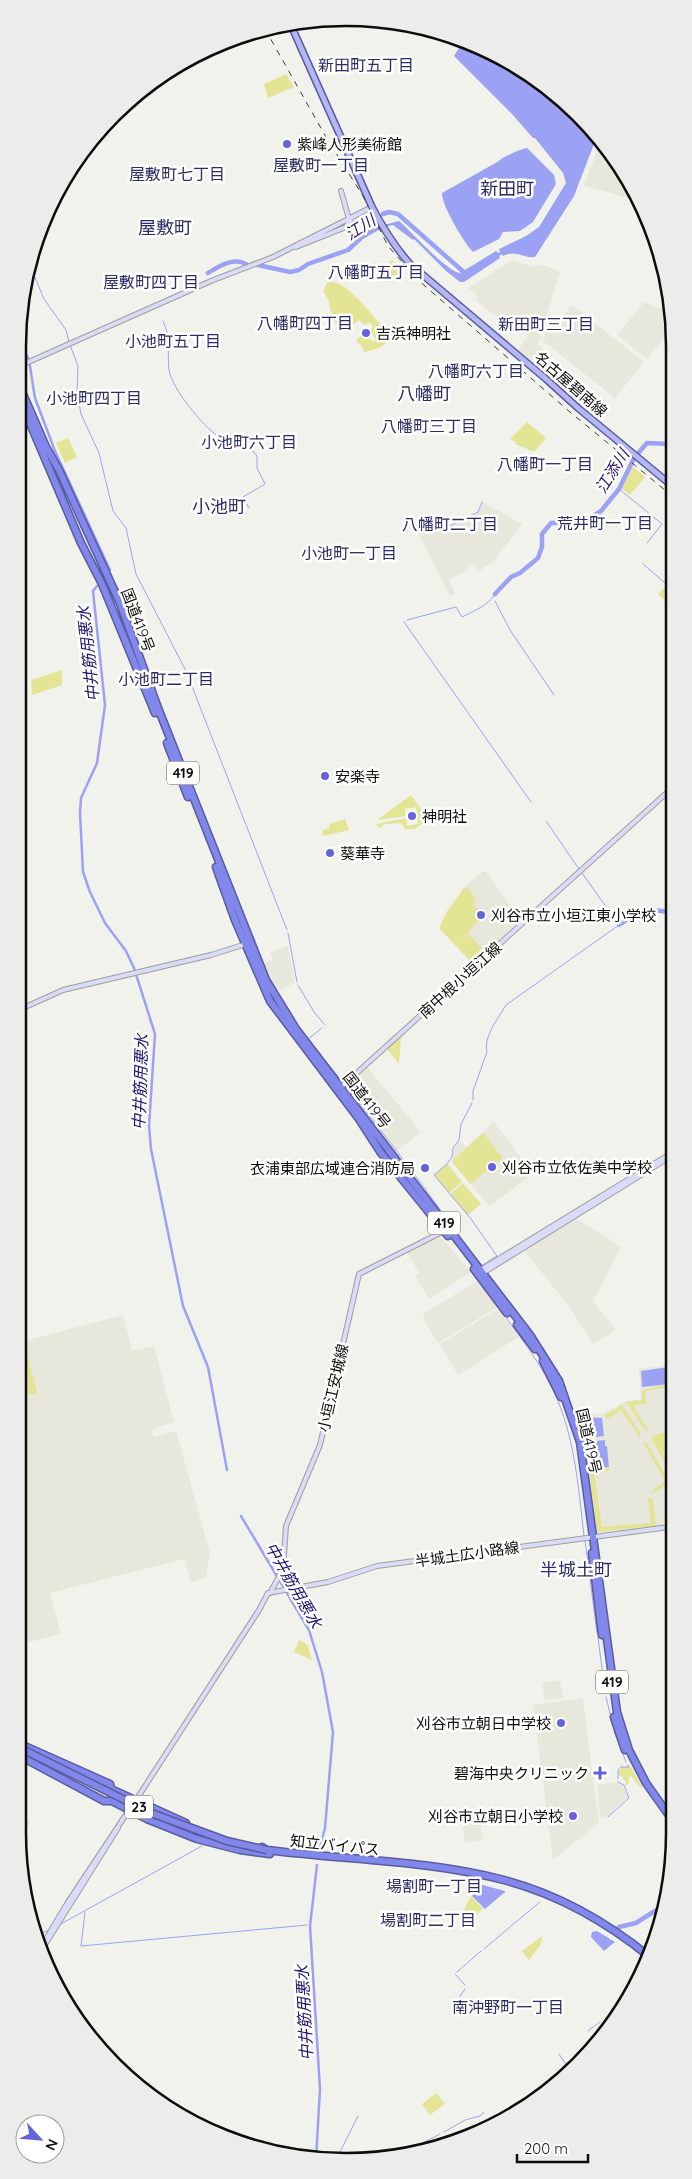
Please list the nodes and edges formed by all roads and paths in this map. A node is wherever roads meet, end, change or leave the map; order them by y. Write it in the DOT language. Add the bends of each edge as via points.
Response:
graph roads {
  1 [pos="293,31"];
  2 [pos="341,191"];
  3 [pos="372,207"];
  4 [pos="351,218"];
  5 [pos="27,363"];
  6 [pos="26,401"];
  7 [pos="26,414"];
  8 [pos="666,481"];
  9 [pos="666,794"];
  10 [pos="248,944"];
  11 [pos="26,1007"];
  12 [pos="339,1089"];
  13 [pos="666,1157"];
  14 [pos="446,1230"];
  15 [pos="480,1273"];
  16 [pos="666,1527"];
  17 [pos="588,1538"];
  18 [pos="269,1593"];
  19 [pos="26,1751"];
  20 [pos="26,1753"];
  21 [pos="26,1754"];
  22 [pos="26,1754"];
  23 [pos="26,1755"];
  24 [pos="26,1755"];
  25 [pos="111,1789"];
  26 [pos="112,1801"];
  27 [pos="136,1801"];
  28 [pos="129,1810"];
  29 [pos="666,1811"];
  30 [pos="666,1817"];
  31 [pos="122,1822"];
  32 [pos="243,1849"];
  33 [pos="268,1850"];
  34 [pos="45,1941"];
  35 [pos="45,1942"];
  36 [pos="642,1952"];
  37 [pos="641,1955"];
  1 -- 3 [label="main road, 名古屋碧南線"];
  2 -- 4 [label="main road"];
  3 -- 4 [label="main road"];
  3 -- 8 [label="main road, 名古屋碧南線" via="384,231 410,264"];
  4 -- 5 [label="main road" via="283,252"];
  6 -- 10 [label="highway, 国道419号 / 419" via="120,603"];
  7 -- 10 [label="highway, 国道419号 / 419" via="102,584"];
  9 -- 12 [label="main road, 南中根小垣江線"];
  10 -- 11 [label="main road" via="63,990"];
  10 -- 12 [label="highway, 国道419号 / 419" via="283,1011"];
  12 -- 14 [label="highway, 国道419号 / 419" via="378,1134"];
  12 -- 14 [label="highway, 国道419号 / 419" via="416,1198"];
  13 -- 15 [label="main road"];
  14 -- 15 [label="highway, 国道419号 / 419"];
  14 -- 18 [label="main road, 小垣江安城線" via="359,1274 320,1445 286,1526 283,1570"];
  15 -- 17 [label="highway, 国道419号 / 419" via="544,1356 567,1401 580,1442"];
  16 -- 17 [label="main road, 半城土広小路線"];
  17 -- 18 [label="main road, 半城土広小路線" via="378,1566 328,1582"];
  17 -- 29 [label="highway, 国道419号 / 419" via="617,1712 629,1750 646,1783"];
  17 -- 30 [label="highway, 国道419号 / 419" via="610,1694 620,1738 645,1788"];
  18 -- 27 [label="main road, 小垣江安城線"];
  19 -- 25 [label="highway, 23, bridge"];
  20 -- 25 [label="highway, 23" via="91,1775 110,1784"];
  21 -- 32 [label="highway, 知立バイパス / 23, bridge" via="166,1824"];
  22 -- 33 [label="highway, 知立バイパス / 23, bridge" via="167,1820 227,1842"];
  23 -- 26 [label="highway, 23"];
  24 -- 26 [label="highway, 23" via="104,1801"];
  25 -- 27 [label="highway, 23"];
  26 -- 28 [label="highway, 23"];
  27 -- 28 [label="main road, 小垣江安城線"];
  27 -- 33 [label="highway, 23, bridge" via="228,1840"];
  28 -- 31 [label="main road, 小垣江安城線"];
  28 -- 32 [label="highway, 23" via="197,1839"];
  31 -- 34 [label="main road"];
  31 -- 35 [label="main road"];
  32 -- 37 [label="highway, 知立バイパス / 23, bridge" via="426,1869 505,1884 554,1901 622,1940"];
  33 -- 36 [label="highway, 知立バイパス / 23" via="427,1866 505,1880 584,1912"];
}
